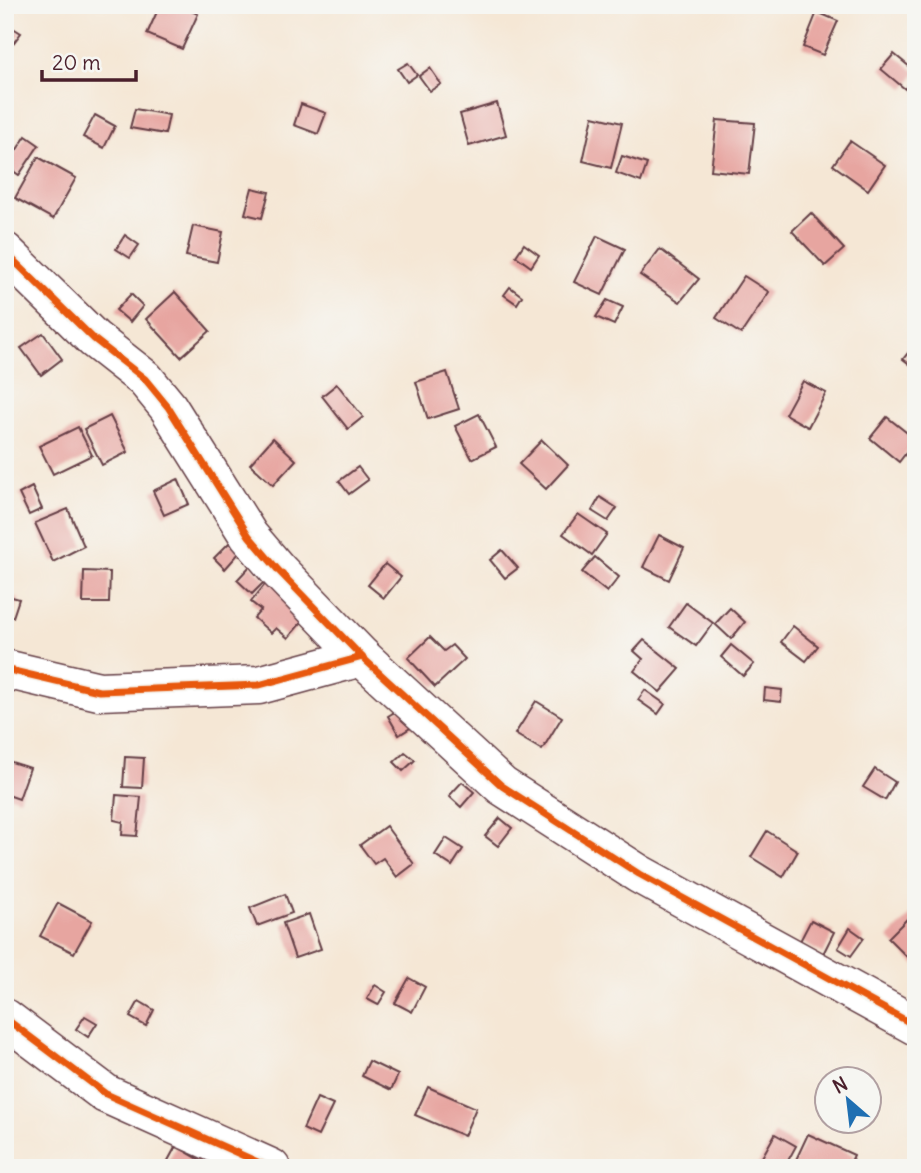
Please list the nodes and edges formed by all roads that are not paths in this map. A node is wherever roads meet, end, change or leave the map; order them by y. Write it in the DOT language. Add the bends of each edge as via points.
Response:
graph roads {
  1 [pos="5,252"];
  2 [pos="362,657"];
  3 [pos="5,668"];
  4 [pos="5,1017"];
  5 [pos="916,1026"];
  6 [pos="271,1168"];
  1 -- 2 [label="street" via="94,339 145,379 168,407 249,536"];
  2 -- 3 [label="street" via="259,685 111,691"];
  2 -- 5 [label="street" via="502,786 639,874"];
  4 -- 6 [label="street" via="106,1094"];
}
